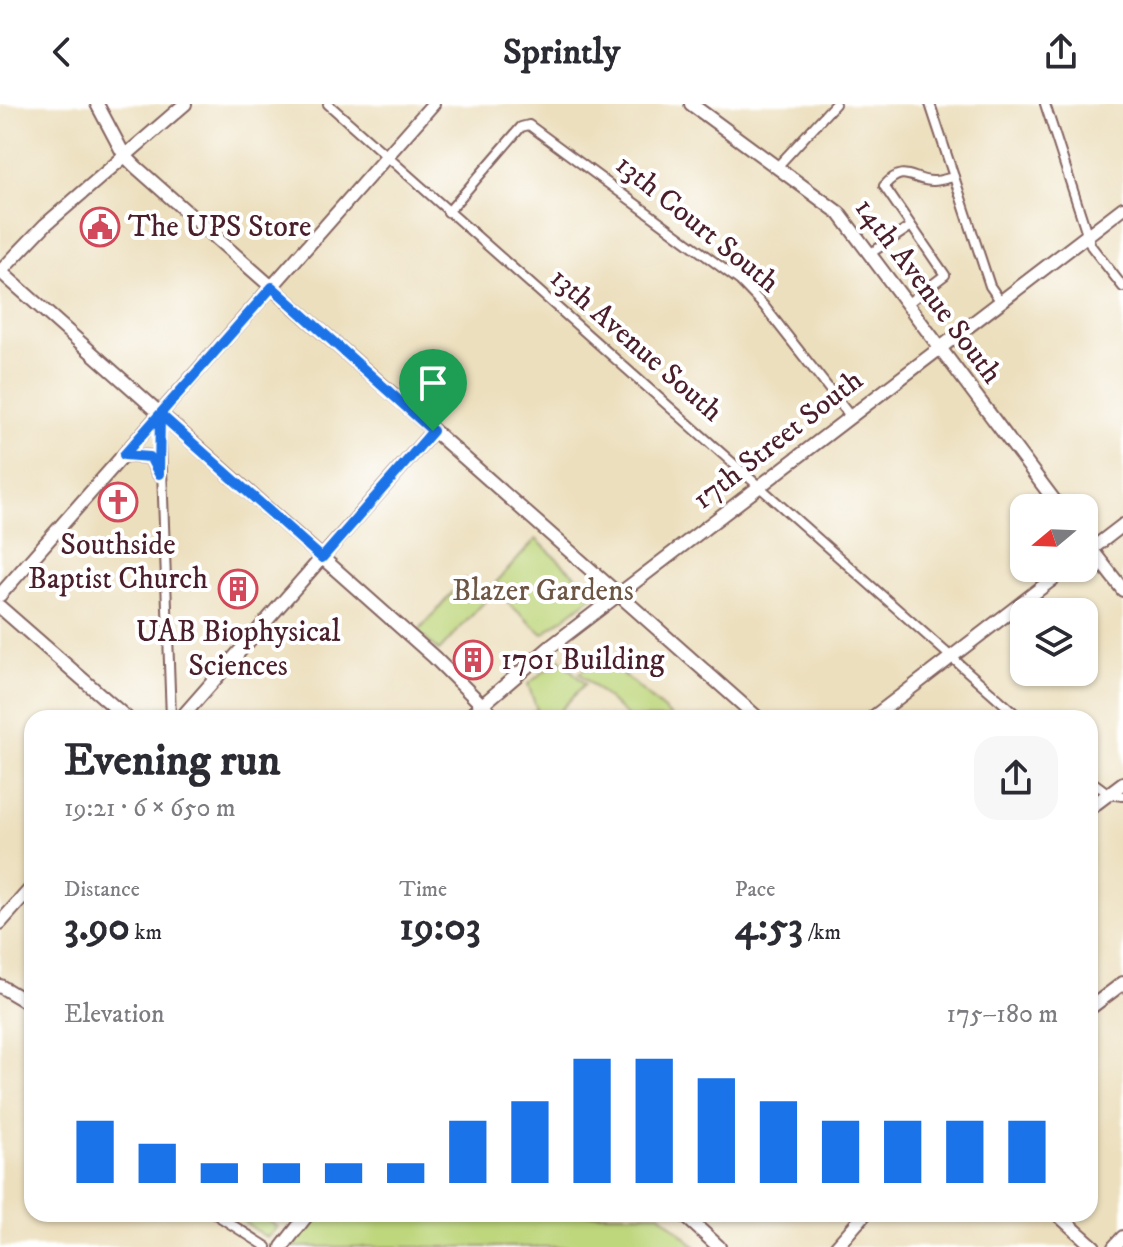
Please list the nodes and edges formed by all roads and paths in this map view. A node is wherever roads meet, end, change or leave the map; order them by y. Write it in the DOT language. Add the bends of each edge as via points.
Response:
graph roads {
  1 [pos="97,104"];
  2 [pos="185,104"];
  3 [pos="328,104"];
  4 [pos="433,104"];
  5 [pos="691,104"];
  6 [pos="835,104"];
  7 [pos="930,104"];
  8 [pos="1045,104"];
  9 [pos="124,155"];
  10 [pos="386,157"];
  11 [pos="777,167"];
  12 [pos="954,177"];
  13 [pos="1123,208"];
  14 [pos="448,212"];
  15 [pos="910,227"];
  16 [pos="1087,236"];
  17 [pos="871,253"];
  18 [pos="0,272"];
  19 [pos="272,287"];
  20 [pos="1123,287"];
  21 [pos="1001,302"];
  22 [pos="908,303"];
  23 [pos="941,348"];
  24 [pos="160,414"];
  25 [pos="851,417"];
  26 [pos="433,431"];
  27 [pos="124,455"];
  28 [pos="159,474"];
  29 [pos="760,487"];
  30 [pos="1050,494"];
  31 [pos="1123,525"];
  32 [pos="1098,541"];
  33 [pos="322,558"];
  34 [pos="1098,562"];
  35 [pos="1049,582"];
  36 [pos="1123,590"];
  37 [pos="619,594"];
  38 [pos="0,595"];
  39 [pos="0,607"];
  40 [pos="951,657"];
  41 [pos="481,705"];
  42 [pos="118,710"];
  43 [pos="171,710"];
  44 [pos="188,710"];
  45 [pos="476,710"];
  46 [pos="486,710"];
  47 [pos="749,710"];
  48 [pos="882,710"];
  49 [pos="1011,710"];
  50 [pos="1123,783"];
  51 [pos="1098,786"];
  52 [pos="1109,794"];
  53 [pos="1123,796"];
  54 [pos="1098,802"];
  55 [pos="24,896"];
  56 [pos="0,923"];
  57 [pos="1123,983"];
  58 [pos="0,986"];
  59 [pos="24,1000"];
  60 [pos="1098,1002"];
  61 [pos="228,1222"];
  62 [pos="302,1222"];
  63 [pos="692,1222"];
  64 [pos="858,1222"];
  65 [pos="1066,1222"];
  66 [pos="1123,1237"];
  67 [pos="267,1247"];
  68 [pos="282,1247"];
  69 [pos="719,1247"];
  70 [pos="836,1247"];
  71 [pos="1094,1247"];
  72 [pos="1114,1247"];
  1 -- 9 [label="street"];
  2 -- 9 [label="street"];
  3 -- 10 [label="street, 13th Avenue South"];
  4 -- 10 [label="street"];
  5 -- 11 [label="street, 14th Avenue South"];
  6 -- 11 [label="street"];
  7 -- 12 [label="street"];
  8 -- 16 [label="street"];
  9 -- 18 [label="street"];
  9 -- 19 [label="street"];
  10 -- 14 [label="street, 13th Avenue South"];
  10 -- 19 [label="street"];
  11 -- 17 [label="street, 14th Avenue South" via="839,213"];
  12 -- 15 [label="street" via="935,182 905,174 886,183"];
  12 -- 21 [label="street" via="990,286"];
  13 -- 16 [label="street, 17th Street South"];
  14 -- 25 [label="street, 13th Court South" via="526,125 740,281"];
  14 -- 29 [label="street, 13th Avenue South"];
  15 -- 17 [label="street"];
  15 -- 22 [label="street" via="945,275"];
  16 -- 20 [label="street"];
  16 -- 21 [label="street, 17th Street South"];
  17 -- 22 [label="street, 14th Avenue South"];
  18 -- 24 [label="street"];
  19 -- 24 [label="street"];
  19 -- 26 [label="street"];
  21 -- 23 [label="street, 17th Street South"];
  22 -- 23 [label="street, 14th Avenue South"];
  23 -- 25 [label="street, 17th Street South"];
  23 -- 30 [label="street, 14th Avenue South"];
  24 -- 27 [label="street"];
  24 -- 28 [label="street"];
  24 -- 33 [label="street"];
  25 -- 29 [label="street, 17th Street South"];
  26 -- 33 [label="street"];
  26 -- 37 [label="street"];
  27 -- 28 [label="street" via="150,457"];
  27 -- 38 [label="street"];
  28 -- 43 [label="street"];
  29 -- 37 [label="street, 17th Street South"];
  29 -- 40 [label="street, 13th Avenue South"];
  31 -- 32 [label="street"];
  33 -- 41 [label="street"];
  33 -- 44 [label="street"];
  34 -- 36 [label="street"];
  35 -- 40 [label="street"];
  37 -- 41 [label="street, 17th Street South"];
  37 -- 47 [label="street"];
  39 -- 42 [label="street"];
  40 -- 48 [label="street"];
  40 -- 49 [label="street, 13th Avenue South"];
  41 -- 45 [label="street, 17th Street South"];
  41 -- 46 [label="street"];
  50 -- 52 [label="street"];
  51 -- 52 [label="street"];
  52 -- 53 [label="street"];
  52 -- 54 [label="street"];
  55 -- 56 [label="street"];
  57 -- 60 [label="street"];
  58 -- 59 [label="street"];
  61 -- 67 [label="street"];
  62 -- 68 [label="street"];
  63 -- 69 [label="street"];
  64 -- 70 [label="street"];
  65 -- 71 [label="street"];
  66 -- 72 [label="street"];
}
